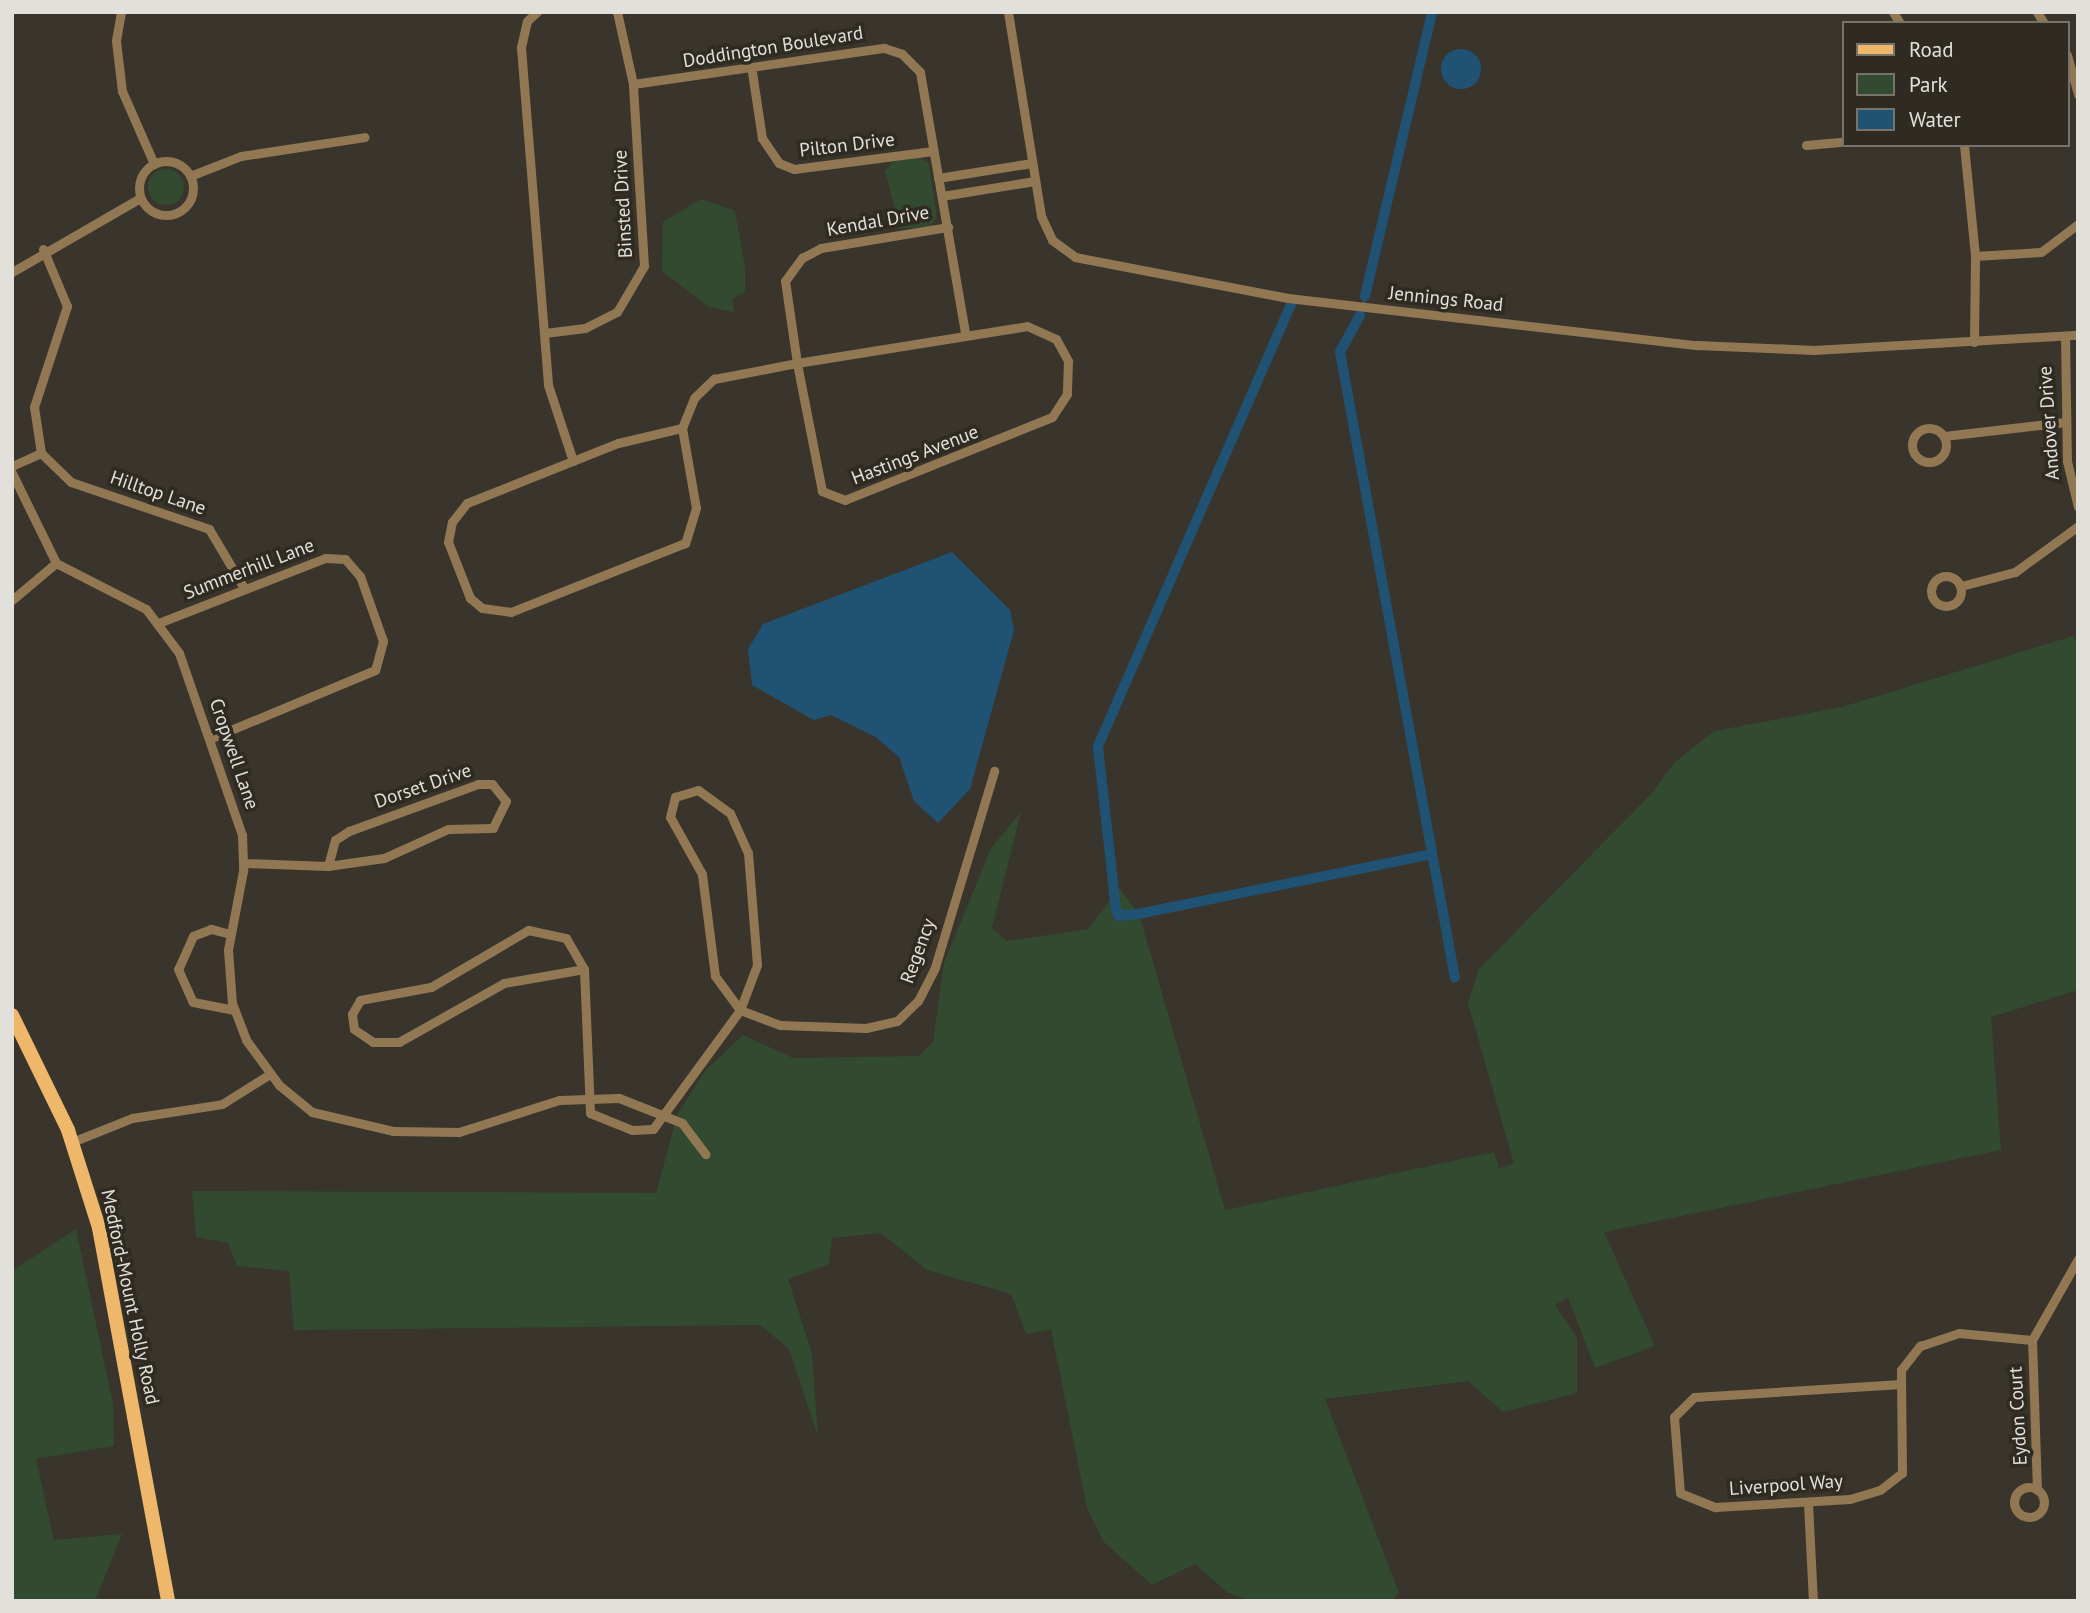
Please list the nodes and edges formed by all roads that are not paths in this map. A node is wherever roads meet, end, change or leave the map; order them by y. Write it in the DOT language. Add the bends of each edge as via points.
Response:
graph roads {
  1 [pos="121,12"];
  2 [pos="537,12"];
  3 [pos="617,12"];
  4 [pos="1008,12"];
  5 [pos="2076,65"];
  6 [pos="752,72"];
  7 [pos="633,84"];
  8 [pos="2078,94"];
  9 [pos="365,136"];
  10 [pos="1842,142"];
  11 [pos="1805,145"];
  12 [pos="1964,147"];
  13 [pos="933,151"];
  14 [pos="1032,163"];
  15 [pos="154,164"];
  16 [pos="190,176"];
  17 [pos="938,178"];
  18 [pos="1035,181"];
  19 [pos="942,196"];
  20 [pos="140,198"];
  21 [pos="2078,224"];
  22 [pos="948,227"];
  23 [pos="43,249"];
  24 [pos="1975,256"];
  25 [pos="12,272"];
  26 [pos="545,333"];
  27 [pos="965,333"];
  28 [pos="2065,335"];
  29 [pos="2078,335"];
  30 [pos="1974,342"];
  31 [pos="797,363"];
  32 [pos="2065,422"];
  33 [pos="682,428"];
  34 [pos="1944,436"];
  35 [pos="41,453"];
  36 [pos="573,461"];
  37 [pos="12,466"];
  38 [pos="12,473"];
  39 [pos="2078,507"];
  40 [pos="2078,526"];
  41 [pos="56,564"];
  42 [pos="1961,586"];
  43 [pos="244,588"];
  44 [pos="12,600"];
  45 [pos="161,622"];
  46 [pos="212,738"];
  47 [pos="994,771"];
  48 [pos="243,863"];
  49 [pos="328,866"];
  50 [pos="230,934"];
  51 [pos="584,969"];
  52 [pos="234,1010"];
  53 [pos="740,1010"];
  54 [pos="12,1015"];
  55 [pos="270,1074"];
  56 [pos="590,1098"];
  57 [pos="663,1114"];
  58 [pos="72,1142"];
  59 [pos="705,1154"];
  60 [pos="2078,1259"];
  61 [pos="2032,1340"];
  62 [pos="1901,1384"];
  63 [pos="2037,1490"];
  64 [pos="1808,1503"];
  65 [pos="167,1601"];
  66 [pos="1813,1601"];
  1 -- 15 [label="street" via="116,41 122,91"];
  2 -- 26 [label="street" via="527,21 520,48"];
  3 -- 7 [label="street, Binsted Drive"];
  4 -- 14 [label="street, Jennings Road"];
  5 -- 8 [label="street"];
  6 -- 7 [label="street, Doddington Boulevard"];
  6 -- 13 [label="street, Pilton Drive" via="762,138 779,163 794,169"];
  6 -- 13 [label="street, Doddington Boulevard" via="884,48 902,54 920,72"];
  7 -- 26 [label="street, Binsted Drive" via="640,282 617,312 585,328"];
  9 -- 16 [label="street" via="241,156"];
  10 -- 11 [label="street"];
  12 -- 24 [label="street"];
  13 -- 17 [label="street, Doddington Boulevard"];
  14 -- 17 [label="street"];
  14 -- 18 [label="street, Jennings Road"];
  15 -- 16 [label="street" via="167,161"];
  15 -- 20 [label="street" via="140,178"];
  16 -- 20 [label="street" via="192,197 179,212 156,214"];
  17 -- 19 [label="street, Doddington Boulevard"];
  18 -- 19 [label="street"];
  18 -- 30 [label="street, Jennings Road" via="1045,229 1075,257 1288,298 1714,346 1814,350"];
  19 -- 22 [label="street, Doddington Boulevard"];
  20 -- 23 [label="street"];
  21 -- 24 [label="street" via="2041,251"];
  22 -- 27 [label="street, Doddington Boulevard"];
  22 -- 31 [label="street, Kendal Drive" via="821,248 802,258 785,281"];
  23 -- 25 [label="street"];
  23 -- 35 [label="street" via="67,306 34,407"];
  24 -- 30 [label="street"];
  26 -- 36 [label="street" via="551,405"];
  27 -- 31 [label="street, Hastings Avenue"];
  27 -- 31 [label="street, Hastings Avenue" via="1027,326 1056,339 1070,378 1061,407 1032,430 845,500 828,497 818,483"];
  28 -- 29 [label="street, Jennings Road"];
  28 -- 30 [label="street, Jennings Road"];
  28 -- 32 [label="street, Andover Drive"];
  31 -- 33 [label="street" via="714,379 694,398"];
  32 -- 34 [label="street"];
  32 -- 39 [label="street, Andover Drive"];
  33 -- 36 [label="street" via="650,432"];
  33 -- 36 [label="street" via="696,508 685,543 511,612 482,608 463,585 448,542 458,511"];
  35 -- 37 [label="street"];
  35 -- 43 [label="street, Hilltop Lane" via="54,472 71,482 209,529"];
  38 -- 41 [label="street"];
  40 -- 42 [label="street" via="2015,572"];
  41 -- 44 [label="street"];
  41 -- 45 [label="street, Cropwell Lane" via="134,601"];
  43 -- 45 [label="street, Summerhill Lane"];
  43 -- 46 [label="street, Summerhill Lane" via="325,558 345,559 360,576 383,657 361,679"];
  45 -- 46 [label="street, Cropwell Lane"];
  46 -- 48 [label="street, Cropwell Lane" via="237,809"];
  47 -- 53 [label="street, Regency" via="935,967 905,1015 855,1028 771,1024"];
  48 -- 49 [label="street, Dorset Drive"];
  48 -- 50 [label="street, Cropwell Lane"];
  49 -- 49 [label="street, Dorset Drive" via="384,858 448,829 493,828 507,810 504,794 492,784 478,784 358,827 335,840"];
  50 -- 52 [label="street, Cropwell Lane"];
  50 -- 52 [label="street" via="211,929 193,936 178,969 193,1002"];
  51 -- 51 [label="street" via="566,938 528,930 431,987 360,1000 352,1022 365,1040 399,1042 503,983"];
  51 -- 56 [label="street"];
  52 -- 55 [label="street, Cropwell Lane"];
  53 -- 53 [label="street" via="715,976 705,886 670,817 681,793 698,790 716,797 736,822 748,853 757,965"];
  53 -- 57 [label="street"];
  54 -- 58 [label="main road, Medford-Mount Holly Road"];
  55 -- 56 [label="street, Cropwell Lane" via="312,1112 393,1131 459,1132 526,1107"];
  55 -- 58 [label="street" via="222,1104 132,1118"];
  56 -- 57 [label="street, Cropwell Lane" via="619,1098"];
  56 -- 57 [label="street" via="594,1117 632,1130 648,1132"];
  57 -- 59 [label="street, Cropwell Lane" via="690,1129"];
  58 -- 65 [label="main road, Medford-Mount Holly Road" via="110,1278"];
  60 -- 61 [label="street"];
  61 -- 62 [label="street, Liverpool Way" via="1959,1333 1920,1346 1901,1370"];
  61 -- 63 [label="street, Eydon Court"];
  62 -- 64 [label="street, Liverpool Way" via="1902,1473 1880,1490"];
  62 -- 64 [label="street, Liverpool Way" via="1694,1397 1674,1417 1680,1493 1715,1507"];
  64 -- 66 [label="street"];
}
